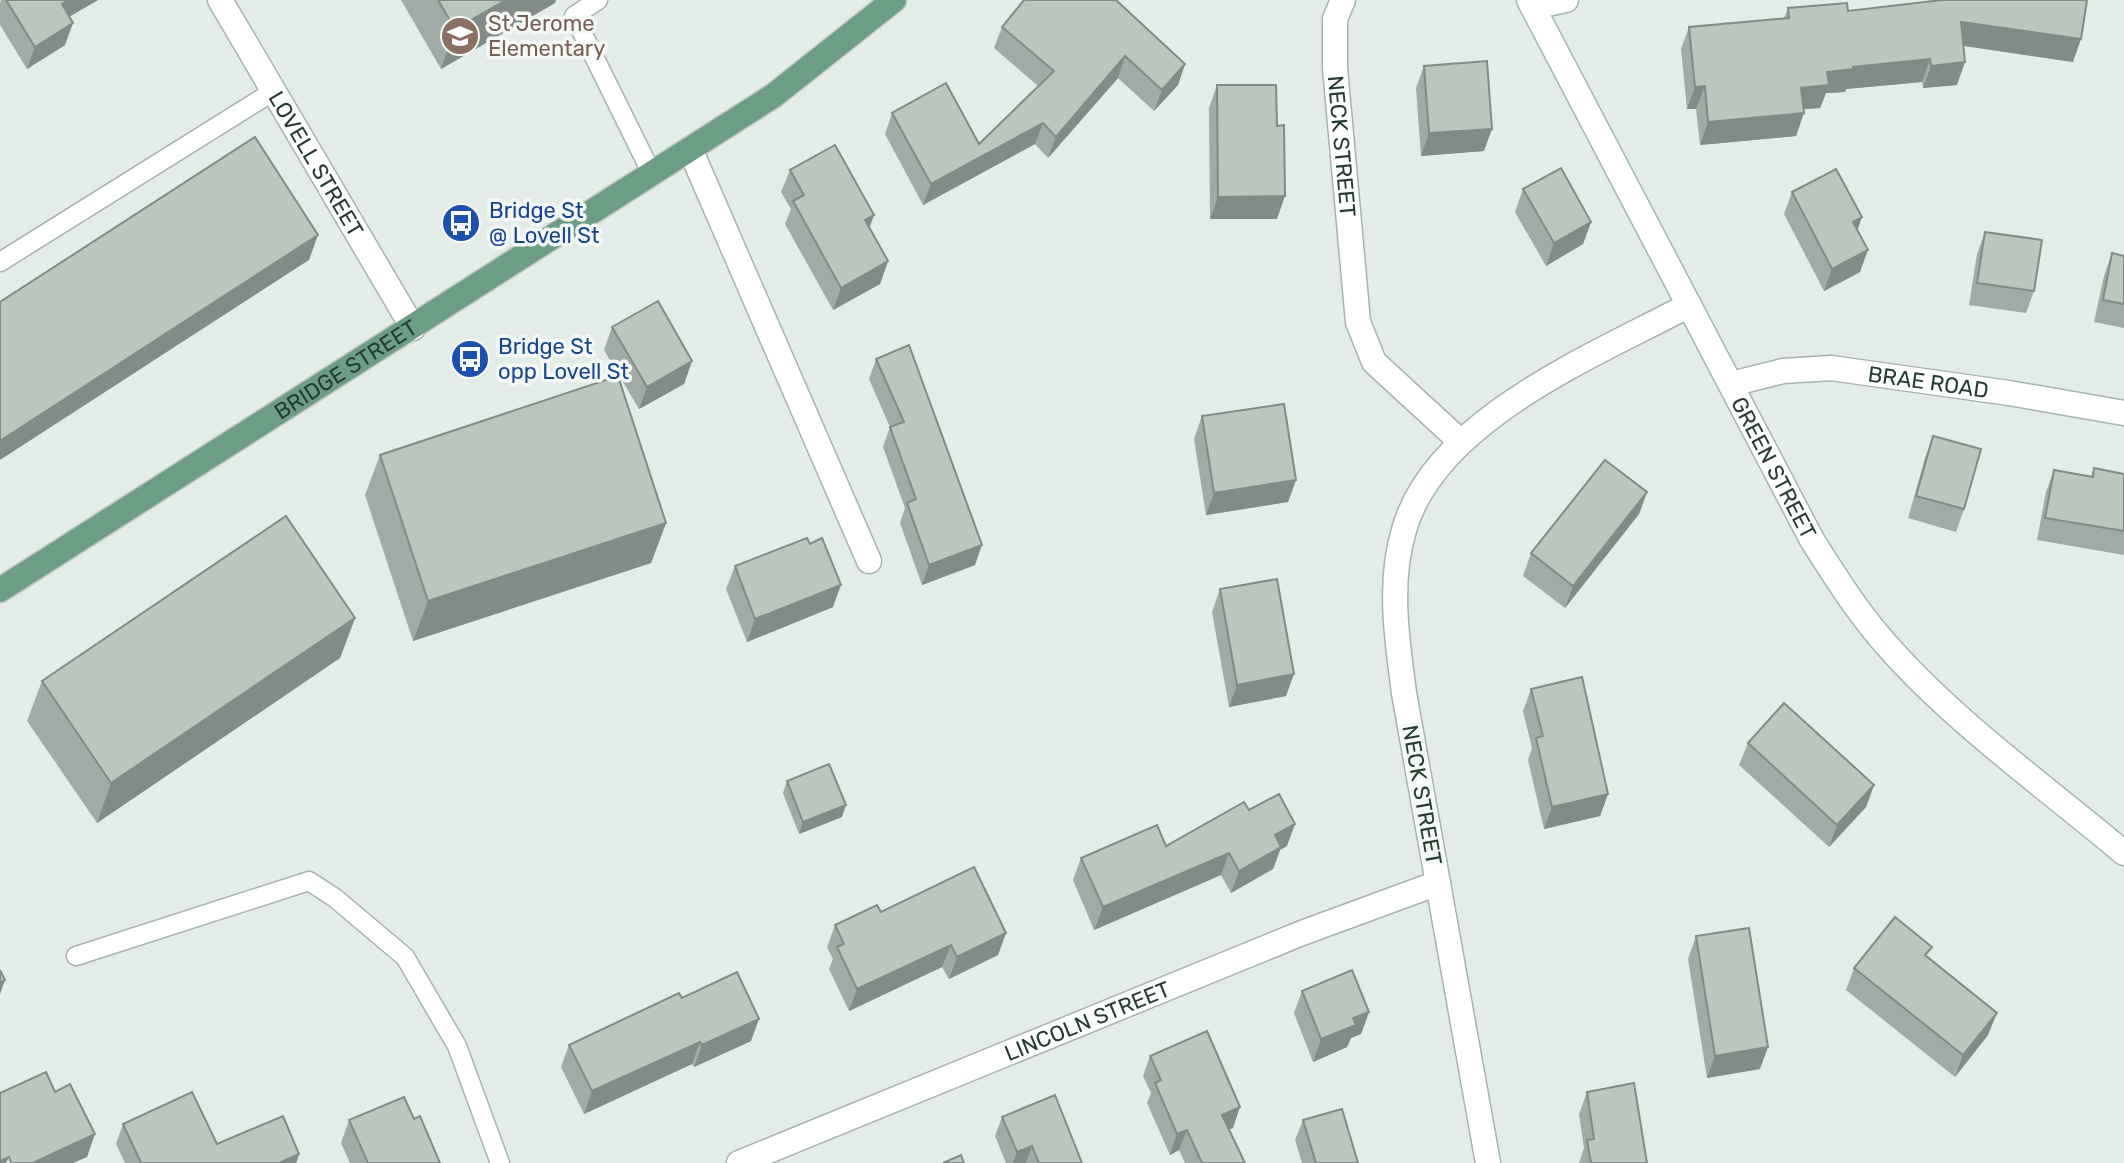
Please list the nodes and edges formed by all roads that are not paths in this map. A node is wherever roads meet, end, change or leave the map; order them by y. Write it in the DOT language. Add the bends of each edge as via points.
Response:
graph roads {
  1 [pos="220,0"];
  2 [pos="598,0"];
  3 [pos="894,0"];
  4 [pos="1343,0"];
  5 [pos="1566,0"];
  6 [pos="1531,4"];
  7 [pos="274,91"];
  8 [pos="690,149"];
  9 [pos="652,174"];
  10 [pos="0,262"];
  11 [pos="1689,305"];
  12 [pos="413,328"];
  13 [pos="1731,384"];
  14 [pos="2124,413"];
  15 [pos="1461,442"];
  16 [pos="869,561"];
  17 [pos="0,590"];
  18 [pos="2124,853"];
  19 [pos="1438,883"];
  20 [pos="76,956"];
  21 [pos="500,1163"];
  22 [pos="739,1163"];
  23 [pos="1488,1163"];
  1 -- 7 [label="street, LOVELL STREET"];
  2 -- 9 [label="lane" via="574,16"];
  3 -- 8 [label="main road, BRIDGE STREET" via="773,96"];
  4 -- 15 [label="street, NECK STREET" via="1335,19 1335,68 1358,322 1374,362"];
  5 -- 6 [label="street"];
  6 -- 11 [label="street, GREEN STREET"];
  7 -- 10 [label="lane"];
  7 -- 12 [label="street, LOVELL STREET"];
  8 -- 9 [label="main road, BRIDGE STREET"];
  8 -- 16 [label="street"];
  9 -- 12 [label="main road, BRIDGE STREET"];
  11 -- 13 [label="street, GREEN STREET"];
  11 -- 15 [label="street, NECK STREET" via="1538,385"];
  12 -- 17 [label="main road, BRIDGE STREET"];
  13 -- 14 [label="street, BRAE ROAD" via="1783,371 1831,368"];
  13 -- 18 [label="street, GREEN STREET" via="1812,540 1879,636 2002,753"];
  15 -- 19 [label="street, NECK STREET" via="1426,482 1404,528 1394,618"];
  19 -- 22 [label="street, LINCOLN STREET" via="1302,933"];
  19 -- 23 [label="street, NECK STREET"];
  20 -- 21 [label="lane" via="309,881 405,957 457,1046"];
}
